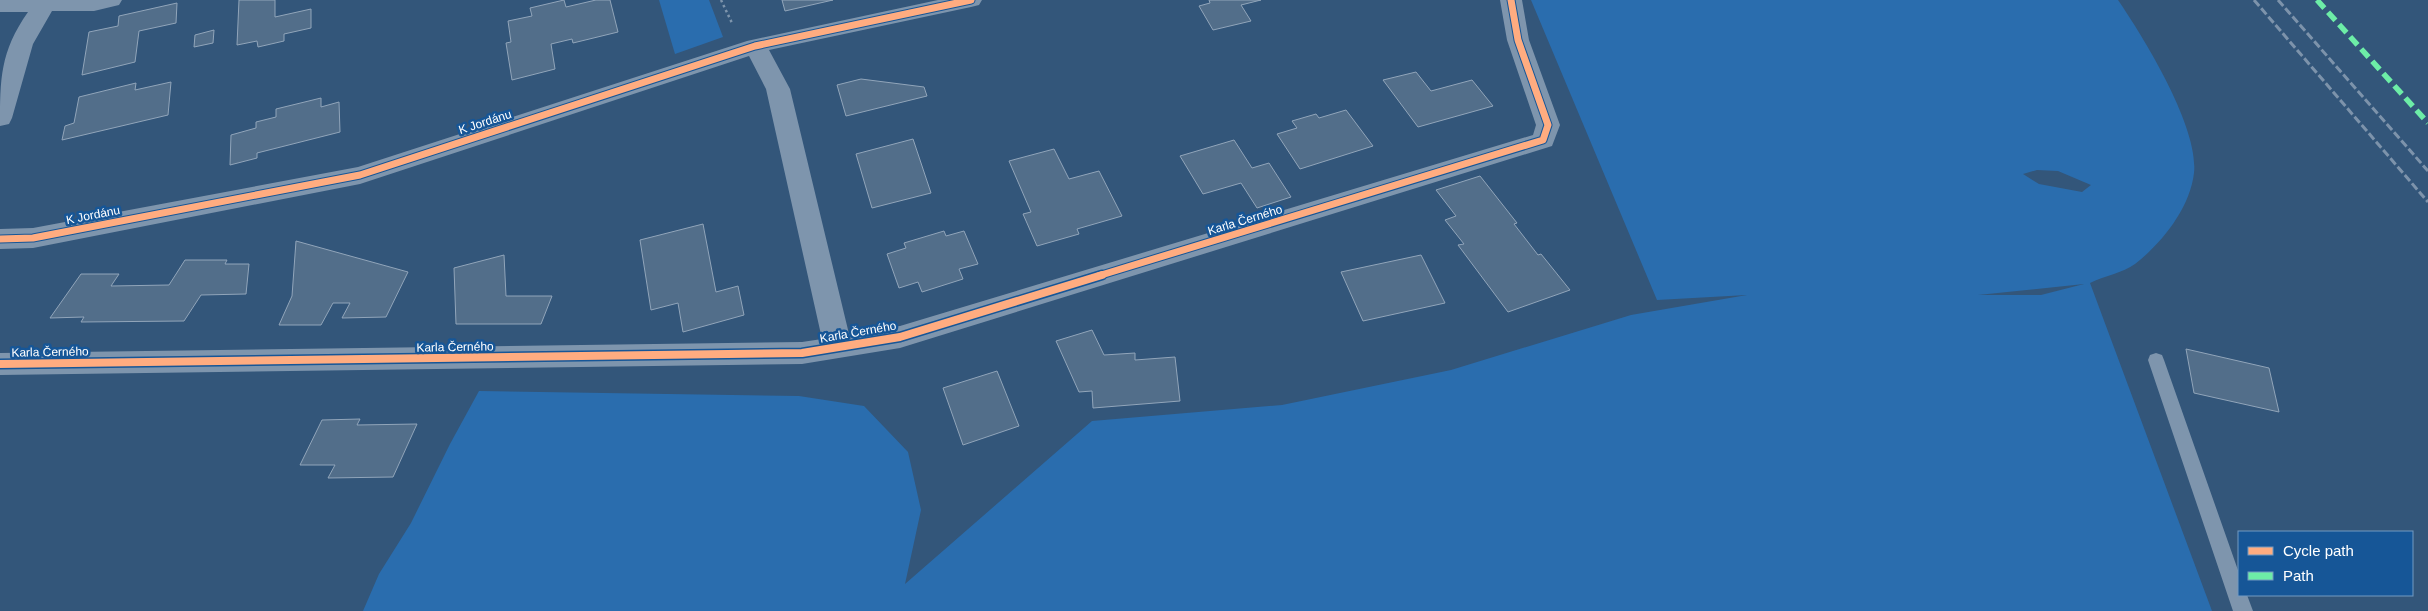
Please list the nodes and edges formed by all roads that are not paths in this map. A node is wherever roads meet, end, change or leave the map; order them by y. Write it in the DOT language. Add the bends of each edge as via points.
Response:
graph roads {
  1 [pos="111,0"];
  2 [pos="971,0"];
  3 [pos="1511,0"];
  4 [pos="0,5"];
  5 [pos="44,6"];
  6 [pos="755,46"];
  7 [pos="0,118"];
  8 [pos="0,239"];
  9 [pos="838,347"];
  10 [pos="2156,360"];
  11 [pos="0,364"];
  12 [pos="2243,611"];
  1 -- 5 [label="street"];
  2 -- 6 [label="street, K Jordánu"];
  3 -- 9 [label="street, Karla Černého" via="1518,40 1548,125 1543,140 900,337"];
  4 -- 5 [label="street"];
  5 -- 7 [label="street" via="25,33"];
  6 -- 8 [label="street, K Jordánu" via="360,175 33,238"];
  6 -- 9 [label="street, Karla Černého" via="778,89"];
  9 -- 11 [label="street, Karla Černého" via="802,353"];
  10 -- 12 [label="lane"];
}
